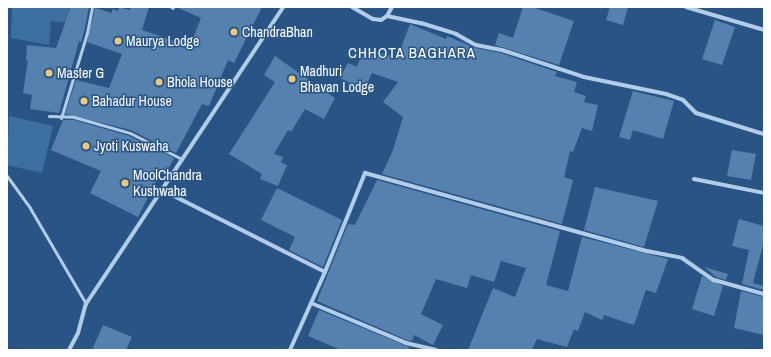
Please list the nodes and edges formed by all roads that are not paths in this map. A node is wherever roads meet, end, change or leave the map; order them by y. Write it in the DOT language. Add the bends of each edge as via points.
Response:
graph roads {
  1 [pos="92,7"];
  2 [pos="283,7"];
  3 [pos="352,7"];
  4 [pos="392,7"];
  5 [pos="686,7"];
  6 [pos="387,16"];
  7 [pos="764,30"];
  8 [pos="49,116"];
  9 [pos="61,118"];
  10 [pos="764,134"];
  11 [pos="182,159"];
  12 [pos="7,176"];
  13 [pos="694,179"];
  14 [pos="162,190"];
  15 [pos="764,193"];
  16 [pos="325,272"];
  17 [pos="764,294"];
  18 [pos="311,303"];
  19 [pos="86,304"];
  20 [pos="69,350"];
  21 [pos="290,350"];
  22 [pos="436,350"];
  1 -- 9 [label="lane" via="87,33"];
  2 -- 11 [label="street"];
  3 -- 6 [label="street" via="373,19 381,20"];
  4 -- 6 [label="street"];
  5 -- 7 [label="street"];
  6 -- 10 [label="street" via="456,34 476,46 502,50 584,77 666,94 682,100 696,113"];
  8 -- 9 [label="lane"];
  9 -- 11 [label="lane" via="74,117 130,133"];
  11 -- 14 [label="street"];
  12 -- 19 [label="lane" via="33,214"];
  13 -- 15 [label="street"];
  14 -- 16 [label="street"];
  14 -- 19 [label="street"];
  16 -- 17 [label="street" via="365,173 647,251 682,258 714,280"];
  16 -- 18 [label="street"];
  18 -- 21 [label="street"];
  18 -- 22 [label="street" via="406,343"];
  19 -- 20 [label="street" via="78,333"];
}
